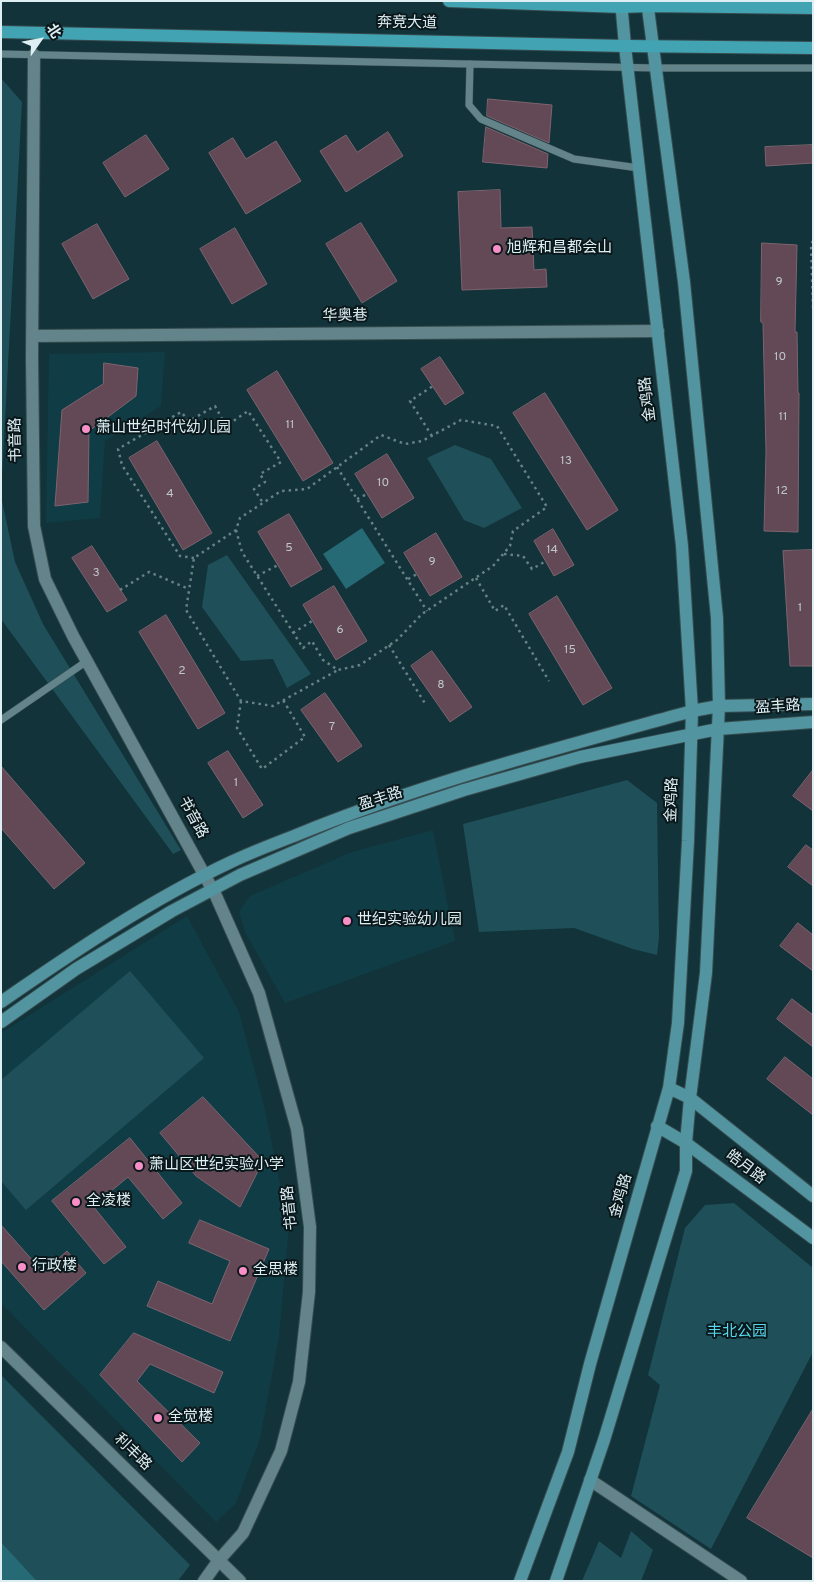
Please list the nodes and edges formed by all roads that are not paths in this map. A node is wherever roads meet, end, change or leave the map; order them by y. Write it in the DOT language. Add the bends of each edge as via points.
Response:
graph roads {
  1 [pos="449,1"];
  2 [pos="647,3"];
  3 [pos="621,4"];
  4 [pos="813,8"];
  5 [pos="1,32"];
  6 [pos="625,46"];
  7 [pos="653,46"];
  8 [pos="813,48"];
  9 [pos="1,54"];
  10 [pos="34,54"];
  11 [pos="470,64"];
  12 [pos="627,66"];
  13 [pos="656,68"];
  14 [pos="813,68"];
  15 [pos="639,168"];
  16 [pos="658,331"];
  17 [pos="32,336"];
  18 [pos="87,661"];
  19 [pos="813,704"];
  20 [pos="719,706"];
  21 [pos="692,711"];
  22 [pos="1,720"];
  23 [pos="813,722"];
  24 [pos="718,729"];
  25 [pos="692,733"];
  26 [pos="204,875"];
  27 [pos="212,890"];
  28 [pos="1,1002"];
  29 [pos="1,1022"];
  30 [pos="669,1088"];
  31 [pos="690,1098"];
  32 [pos="657,1126"];
  33 [pos="686,1143"];
  34 [pos="813,1196"];
  35 [pos="813,1238"];
  36 [pos="1,1347"];
  37 [pos="590,1480"];
  38 [pos="219,1560"];
  39 [pos="204,1581"];
  40 [pos="240,1581"];
  41 [pos="520,1581"];
  42 [pos="556,1581"];
  43 [pos="741,1581"];
  1 -- 3 [label="main road, 奔竞大道"];
  2 -- 3 [label="main road, 奔竞大道"];
  2 -- 4 [label="main road, 奔竞大道"];
  2 -- 7 [label="main road"];
  3 -- 6 [label="main road, 金鸡路"];
  5 -- 6 [label="main road, 奔竞大道"];
  6 -- 7 [label="main road, 奔竞大道"];
  6 -- 12 [label="main road, 金鸡路"];
  7 -- 8 [label="main road, 奔竞大道"];
  7 -- 13 [label="main road"];
  9 -- 10 [label="lane"];
  10 -- 11 [label="lane"];
  10 -- 17 [label="street, 书音路"];
  11 -- 12 [label="lane"];
  11 -- 15 [label="lane" via="469,105 481,119 574,159"];
  12 -- 13 [label="lane"];
  12 -- 15 [label="main road, 金鸡路"];
  13 -- 14 [label="lane"];
  13 -- 20 [label="main road" via="687,312 717,618"];
  15 -- 16 [label="main road, 金鸡路"];
  16 -- 17 [label="street, 华奥巷"];
  16 -- 21 [label="main road, 金鸡路" via="682,546"];
  17 -- 18 [label="street, 书音路" via="34,526 45,579"];
  18 -- 22 [label="lane"];
  18 -- 26 [label="street, 书音路"];
  19 -- 20 [label="main road, 盈丰路"];
  20 -- 21 [label="main road, 盈丰路"];
  20 -- 24 [label="main road"];
  21 -- 25 [label="main road, 金鸡路"];
  21 -- 26 [label="main road, 盈丰路" via="451,779 342,816"];
  23 -- 24 [label="main road, 盈丰路"];
  24 -- 25 [label="main road, 盈丰路"];
  24 -- 31 [label="main road" via="706,973"];
  25 -- 27 [label="main road, 盈丰路" via="580,757 428,802 349,828"];
  25 -- 30 [label="main road, 金鸡路" via="678,1014"];
  26 -- 27 [label="street, 书音路"];
  26 -- 28 [label="main road, 盈丰路" via="111,929"];
  27 -- 29 [label="main road, 盈丰路" via="76,969"];
  27 -- 38 [label="street, 书音路" via="259,993 298,1129 310,1227 309,1292 299,1382 281,1451 243,1533"];
  30 -- 31 [label="main road, 皓月路"];
  30 -- 32 [label="main road, 金鸡路"];
  31 -- 33 [label="main road"];
  31 -- 34 [label="main road, 皓月路"];
  32 -- 33 [label="main road, 皓月路"];
  32 -- 41 [label="main road, 金鸡路" via="568,1452"];
  33 -- 35 [label="main road, 皓月路"];
  33 -- 37 [label="main road" via="686,1171"];
  36 -- 38 [label="street, 利丰路"];
  37 -- 42 [label="main road"];
  37 -- 43 [label="street"];
  38 -- 39 [label="street, 书音路"];
  38 -- 40 [label="street, 利丰路"];
}
